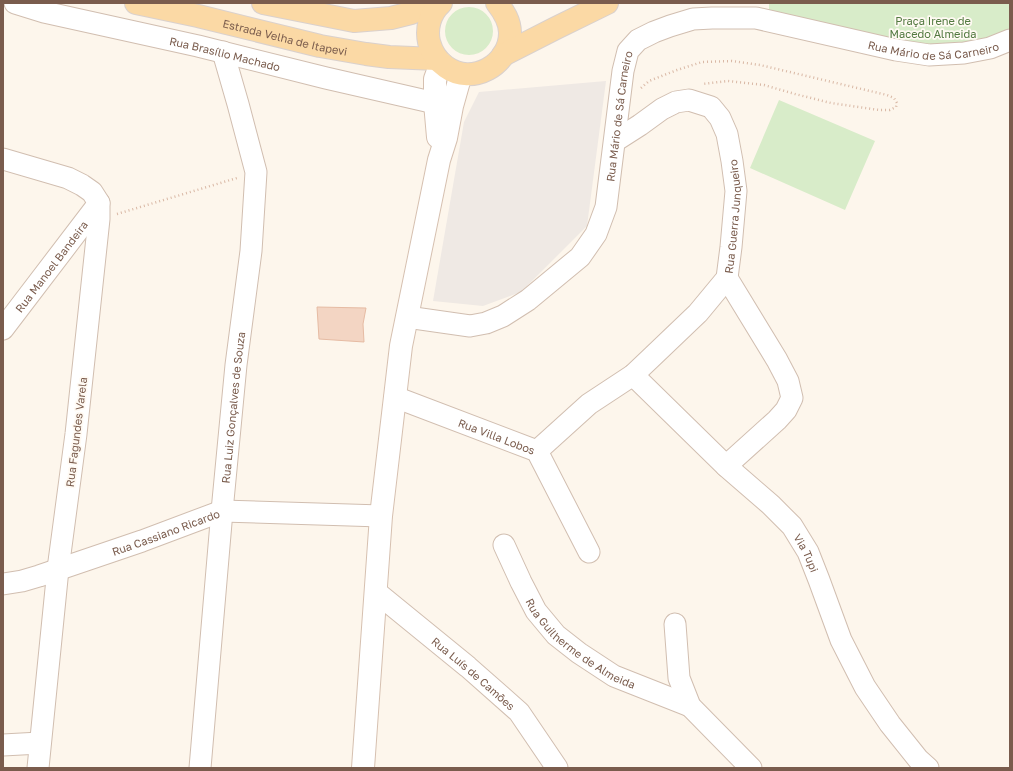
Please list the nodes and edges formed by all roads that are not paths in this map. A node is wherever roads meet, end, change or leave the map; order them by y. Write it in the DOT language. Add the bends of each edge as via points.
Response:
graph roads {
  1 [pos="15,3"];
  2 [pos="136,3"];
  3 [pos="262,3"];
  4 [pos="436,3"];
  5 [pos="441,3"];
  6 [pos="497,3"];
  7 [pos="607,3"];
  8 [pos="1010,40"];
  9 [pos="223,52"];
  10 [pos="510,52"];
  11 [pos="439,61"];
  12 [pos="461,74"];
  13 [pos="435,103"];
  14 [pos="615,141"];
  15 [pos="3,159"];
  16 [pos="439,160"];
  17 [pos="99,211"];
  18 [pos="727,278"];
  19 [pos="407,317"];
  20 [pos="3,329"];
  21 [pos="632,375"];
  22 [pos="395,397"];
  23 [pos="537,451"];
  24 [pos="726,466"];
  25 [pos="222,511"];
  26 [pos="381,516"];
  27 [pos="504,545"];
  28 [pos="589,552"];
  29 [pos="58,569"];
  30 [pos="3,584"];
  31 [pos="376,592"];
  32 [pos="676,624"];
  33 [pos="690,706"];
  34 [pos="40,744"];
  35 [pos="3,745"];
  36 [pos="38,768"];
  37 [pos="200,768"];
  38 [pos="363,768"];
  39 [pos="557,768"];
  40 [pos="751,768"];
  41 [pos="928,768"];
  1 -- 9 [label="street, Rua Brasílio Machado" via="44,12"];
  2 -- 11 [label="main road, Estrada Velha de Itapevi" via="320,46 389,57"];
  3 -- 4 [label="main road" via="354,21 392,18"];
  5 -- 11 [label="main road" via="428,25 430,48"];
  6 -- 10 [label="main road" via="504,11 508,22"];
  7 -- 10 [label="main road"];
  8 -- 14 [label="street, Rua Mário de Sá Carneiro" via="990,48 964,53 929,55 896,50 756,18 693,19 654,32 638,40 628,51 623,71"];
  9 -- 13 [label="street, Rua Brasílio Machado"];
  9 -- 25 [label="street, Rua Luiz Gonçalves de Souza" via="256,172 251,251 236,365"];
  10 -- 12 [label="main road" via="485,71"];
  11 -- 12 [label="main road" via="450,70"];
  11 -- 13 [label="main road" via="435,78"];
  12 -- 16 [label="main road"];
  13 -- 16 [label="main road"];
  14 -- 18 [label="street, Rua Guerra Junqueiro" via="676,102 689,100 711,107 720,118 727,134 736,191"];
  14 -- 19 [label="street, Rua Mário de Sá Carneiro" via="606,207 596,234 580,257 558,276 528,300 503,316 486,323 470,326"];
  15 -- 17 [label="street" via="68,178 82,185 92,192"];
  16 -- 19 [label="main road"];
  17 -- 20 [label="street, Rua Manoel Bandeira"];
  17 -- 29 [label="street, Rua Fagundes Varela" via="76,434"];
  18 -- 21 [label="street, Rua Guerra Junqueiro" via="698,313"];
  18 -- 24 [label="street" via="777,360 788,381 792,398 777,420"];
  19 -- 22 [label="main road"];
  21 -- 23 [label="street, Rua Guerra Junqueiro" via="589,404"];
  21 -- 24 [label="street, Via Tupi"];
  22 -- 23 [label="street, Rua Villa Lobos"];
  22 -- 26 [label="main road"];
  23 -- 28 [label="street, Rua Villa Lobos"];
  24 -- 41 [label="street, Via Tupi" via="792,526 808,552 841,640 864,687 890,724"];
  25 -- 26 [label="street, Rua Cassiano Ricardo"];
  25 -- 29 [label="street, Rua Cassiano Ricardo"];
  25 -- 37 [label="street, Rua Luiz Gonçalves de Souza"];
  26 -- 31 [label="main road"];
  27 -- 33 [label="street, Rua Guilherme de Almeida" via="536,611 556,636 614,676"];
  29 -- 30 [label="street, Rua Cassiano Ricardo" via="22,581"];
  29 -- 34 [label="street, Rua Fagundes Varela"];
  31 -- 38 [label="main road"];
  31 -- 39 [label="street, Rua Luís de Camões" via="519,712"];
  32 -- 33 [label="street" via="679,678"];
  33 -- 40 [label="street"];
  34 -- 35 [label="street"];
  34 -- 36 [label="street, Rua Fagundes Varela"];
}
